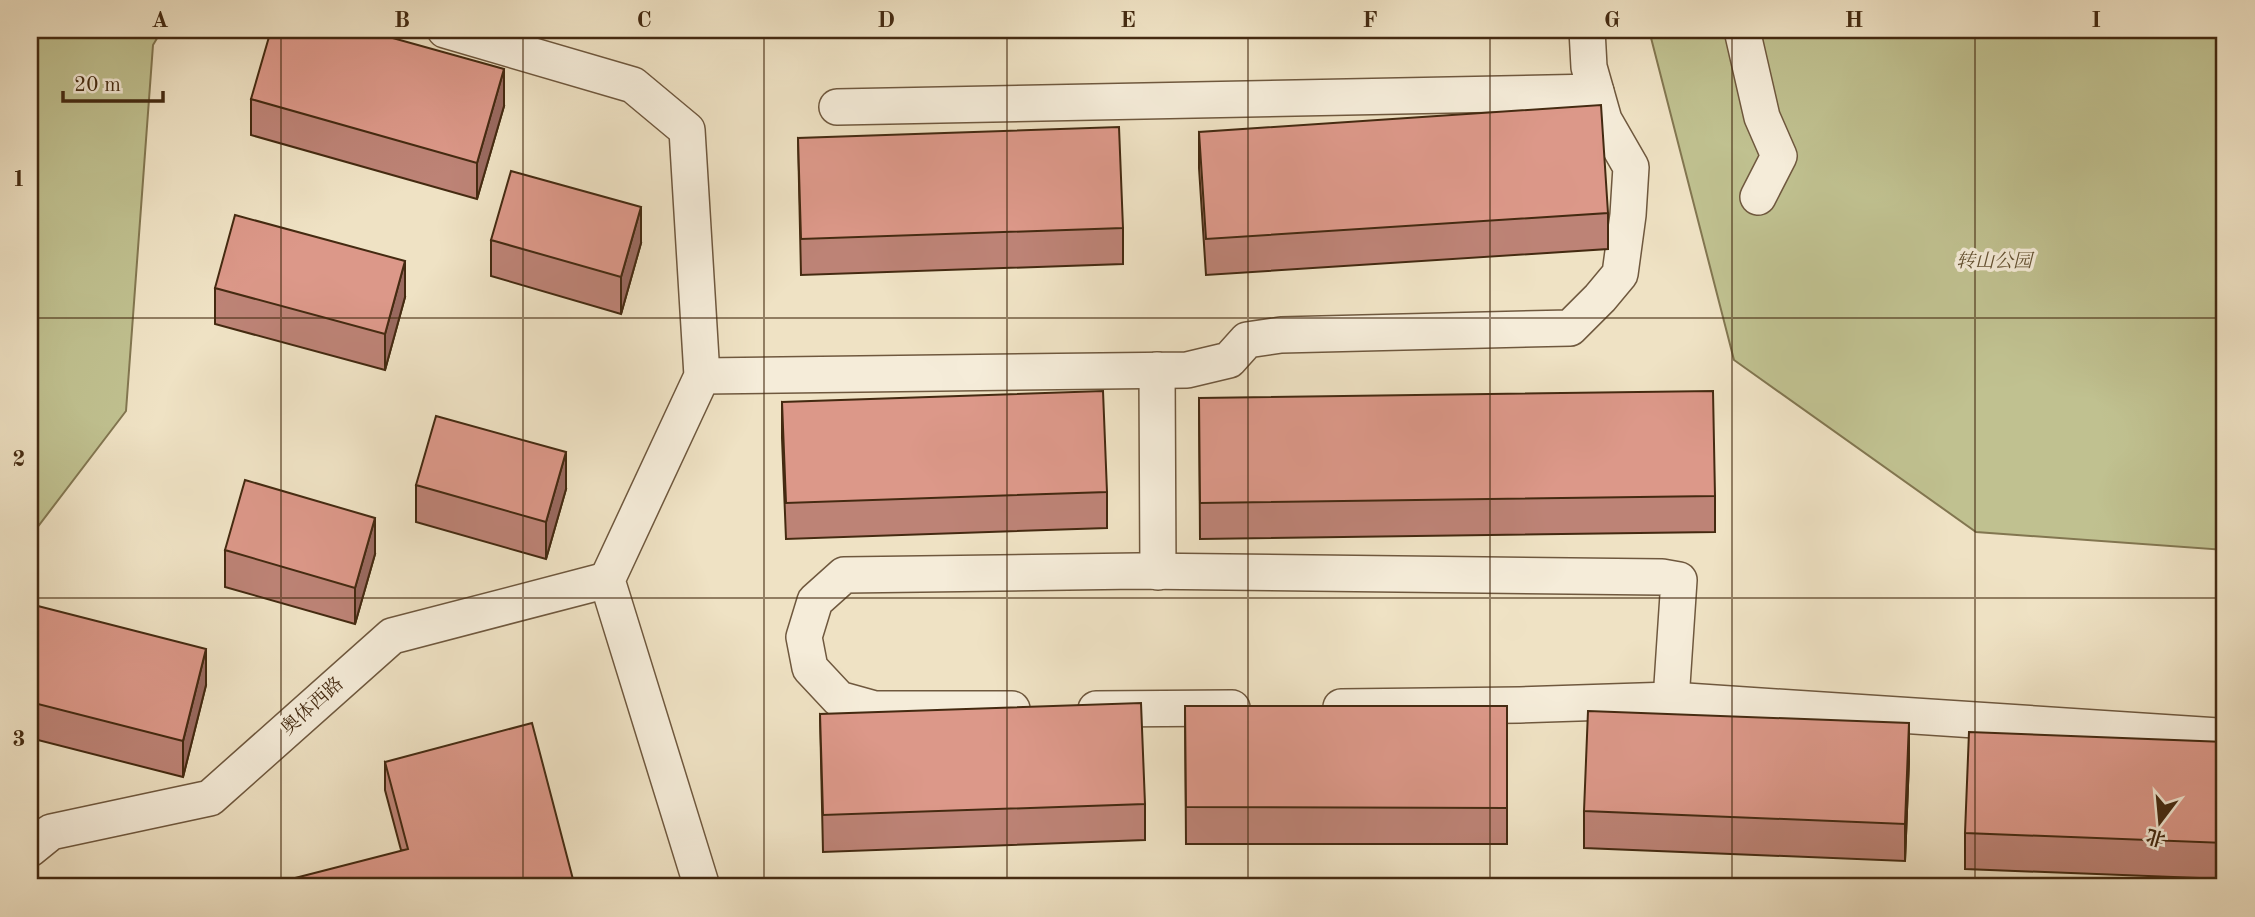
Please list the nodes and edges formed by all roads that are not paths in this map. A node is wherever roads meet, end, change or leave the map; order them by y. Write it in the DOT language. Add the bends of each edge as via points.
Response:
graph roads {
  1 [pos="445,30"];
  2 [pos="1587,30"];
  3 [pos="1742,30"];
  4 [pos="1596,92"];
  5 [pos="837,107"];
  6 [pos="1758,197"];
  7 [pos="1157,370"];
  8 [pos="702,376"];
  9 [pos="1158,572"];
  10 [pos="607,580"];
  11 [pos="1671,700"];
  12 [pos="1316,707"];
  13 [pos="1262,708"];
  14 [pos="2218,736"];
  15 [pos="30,849"];
  16 [pos="702,887"];
  1 -- 8 [label="street" via="633,85 687,130"];
  2 -- 4 [label="street"];
  3 -- 6 [label="street" via="1762,117 1779,156"];
  4 -- 5 [label="street"];
  4 -- 7 [label="street" via="1604,120 1631,167 1628,215 1620,274 1570,328 1281,335 1247,340 1229,360 1187,370"];
  7 -- 8 [label="street"];
  7 -- 9 [label="street"];
  8 -- 10 [label="street"];
  9 -- 11 [label="street" via="1679,580"];
  9 -- 13 [label="street" via="844,575 814,601 804,637 810,668 839,699 875,709"];
  10 -- 15 [label="street, 奥体西路" via="392,636 210,799 51,832"];
  10 -- 16 [label="street"];
  11 -- 12 [label="street"];
  11 -- 14 [label="street"];
}
